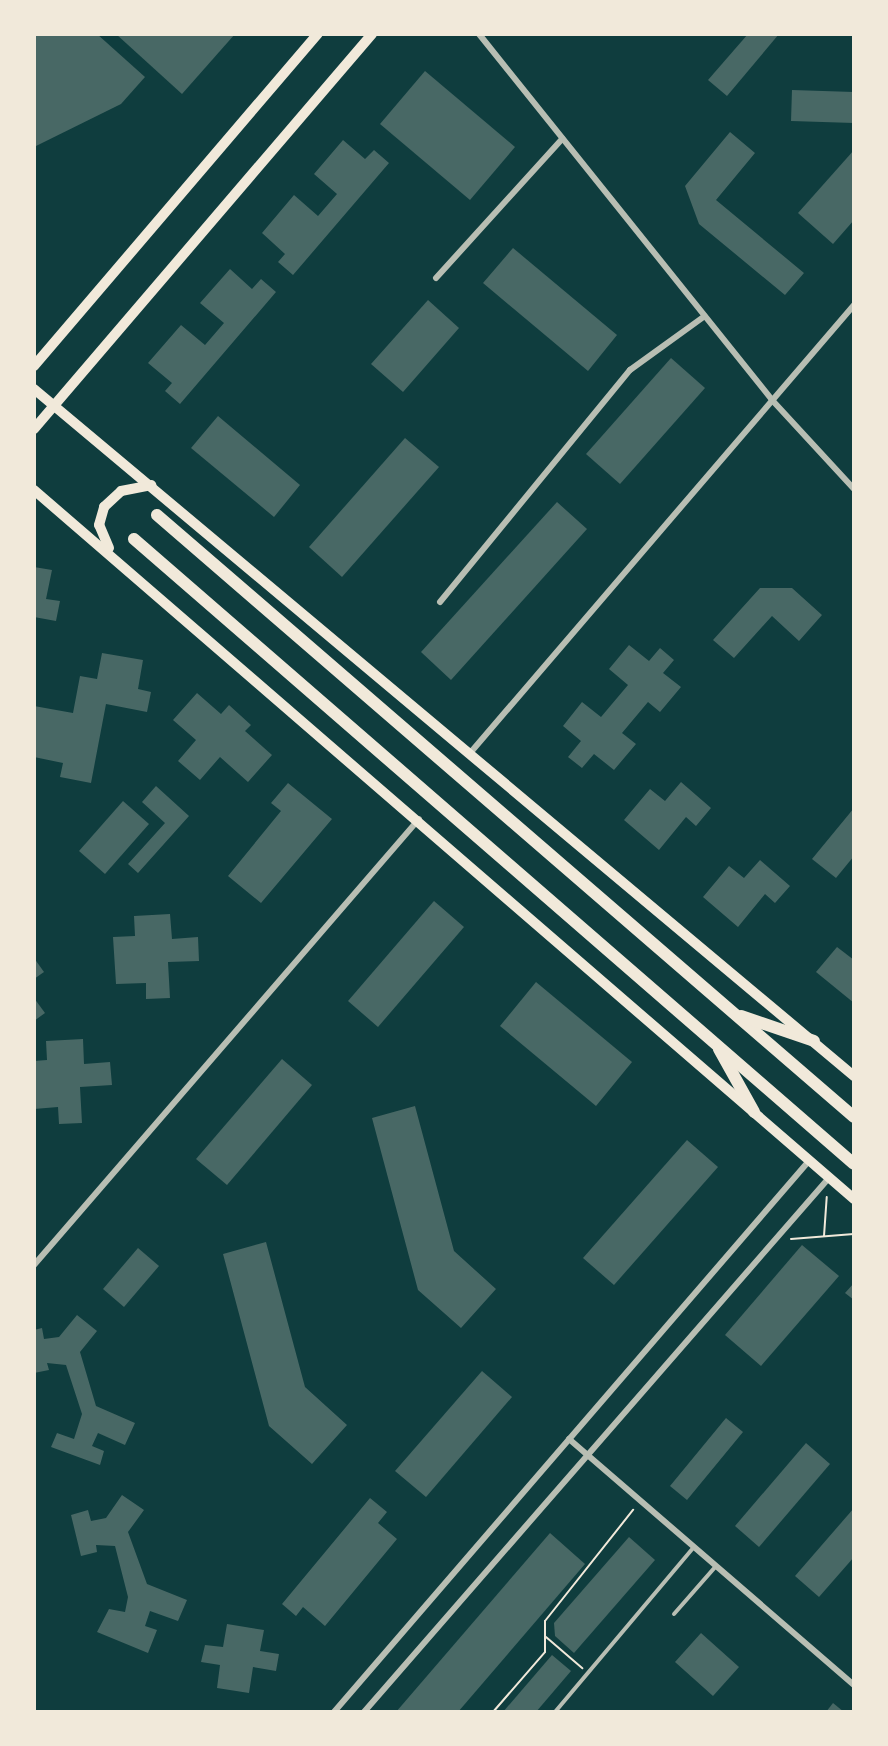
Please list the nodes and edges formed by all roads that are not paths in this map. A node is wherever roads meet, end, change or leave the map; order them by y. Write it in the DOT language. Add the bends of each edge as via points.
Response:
graph roads {
  1 [pos="318,34"];
  2 [pos="372,34"];
  3 [pos="479,34"];
  4 [pos="562,139"];
  5 [pos="436,278"];
  6 [pos="854,305"];
  7 [pos="705,316"];
  8 [pos="34,366"];
  9 [pos="34,388"];
  10 [pos="772,400"];
  11 [pos="54,406"];
  12 [pos="34,429"];
  13 [pos="151,485"];
  14 [pos="854,489"];
  15 [pos="34,490"];
  16 [pos="157,515"];
  17 [pos="134,539"];
  18 [pos="110,552"];
  19 [pos="440,602"];
  20 [pos="471,752"];
  21 [pos="419,818"];
  22 [pos="735,1014"];
  23 [pos="714,1040"];
  24 [pos="814,1041"];
  25 [pos="854,1076"];
  26 [pos="754,1112"];
  27 [pos="854,1117"];
  28 [pos="809,1161"];
  29 [pos="854,1164"];
  30 [pos="828,1179"];
  31 [pos="854,1199"];
  32 [pos="34,1265"];
  33 [pos="569,1439"];
  34 [pos="588,1455"];
  35 [pos="694,1546"];
  36 [pos="716,1566"];
  37 [pos="674,1614"];
  38 [pos="854,1684"];
  39 [pos="334,1712"];
  40 [pos="364,1712"];
  41 [pos="555,1712"];
  1 -- 8 [label="main road"];
  2 -- 11 [label="main road"];
  3 -- 4 [label="street"];
  4 -- 5 [label="street"];
  4 -- 7 [label="street"];
  6 -- 10 [label="street"];
  7 -- 10 [label="street"];
  7 -- 19 [label="street" via="630,370"];
  9 -- 11 [label="main road"];
  10 -- 14 [label="street"];
  10 -- 20 [label="street"];
  11 -- 12 [label="main road"];
  11 -- 13 [label="main road"];
  13 -- 18 [label="main road" via="122,491 104,507 99,525"];
  13 -- 20 [label="main road"];
  15 -- 18 [label="main road"];
  16 -- 22 [label="highway"];
  17 -- 23 [label="highway"];
  18 -- 21 [label="main road"];
  20 -- 24 [label="main road"];
  21 -- 26 [label="main road"];
  21 -- 32 [label="street"];
  22 -- 24 [label="highway"];
  22 -- 27 [label="highway"];
  23 -- 26 [label="highway"];
  23 -- 29 [label="highway"];
  24 -- 25 [label="main road"];
  26 -- 28 [label="main road"];
  28 -- 30 [label="main road"];
  28 -- 33 [label="street"];
  30 -- 31 [label="main road"];
  30 -- 34 [label="street"];
  33 -- 34 [label="street"];
  33 -- 39 [label="street"];
  34 -- 35 [label="street"];
  34 -- 40 [label="street"];
  35 -- 36 [label="street"];
  35 -- 41 [label="lane"];
  36 -- 37 [label="lane"];
  36 -- 38 [label="street"];
}
